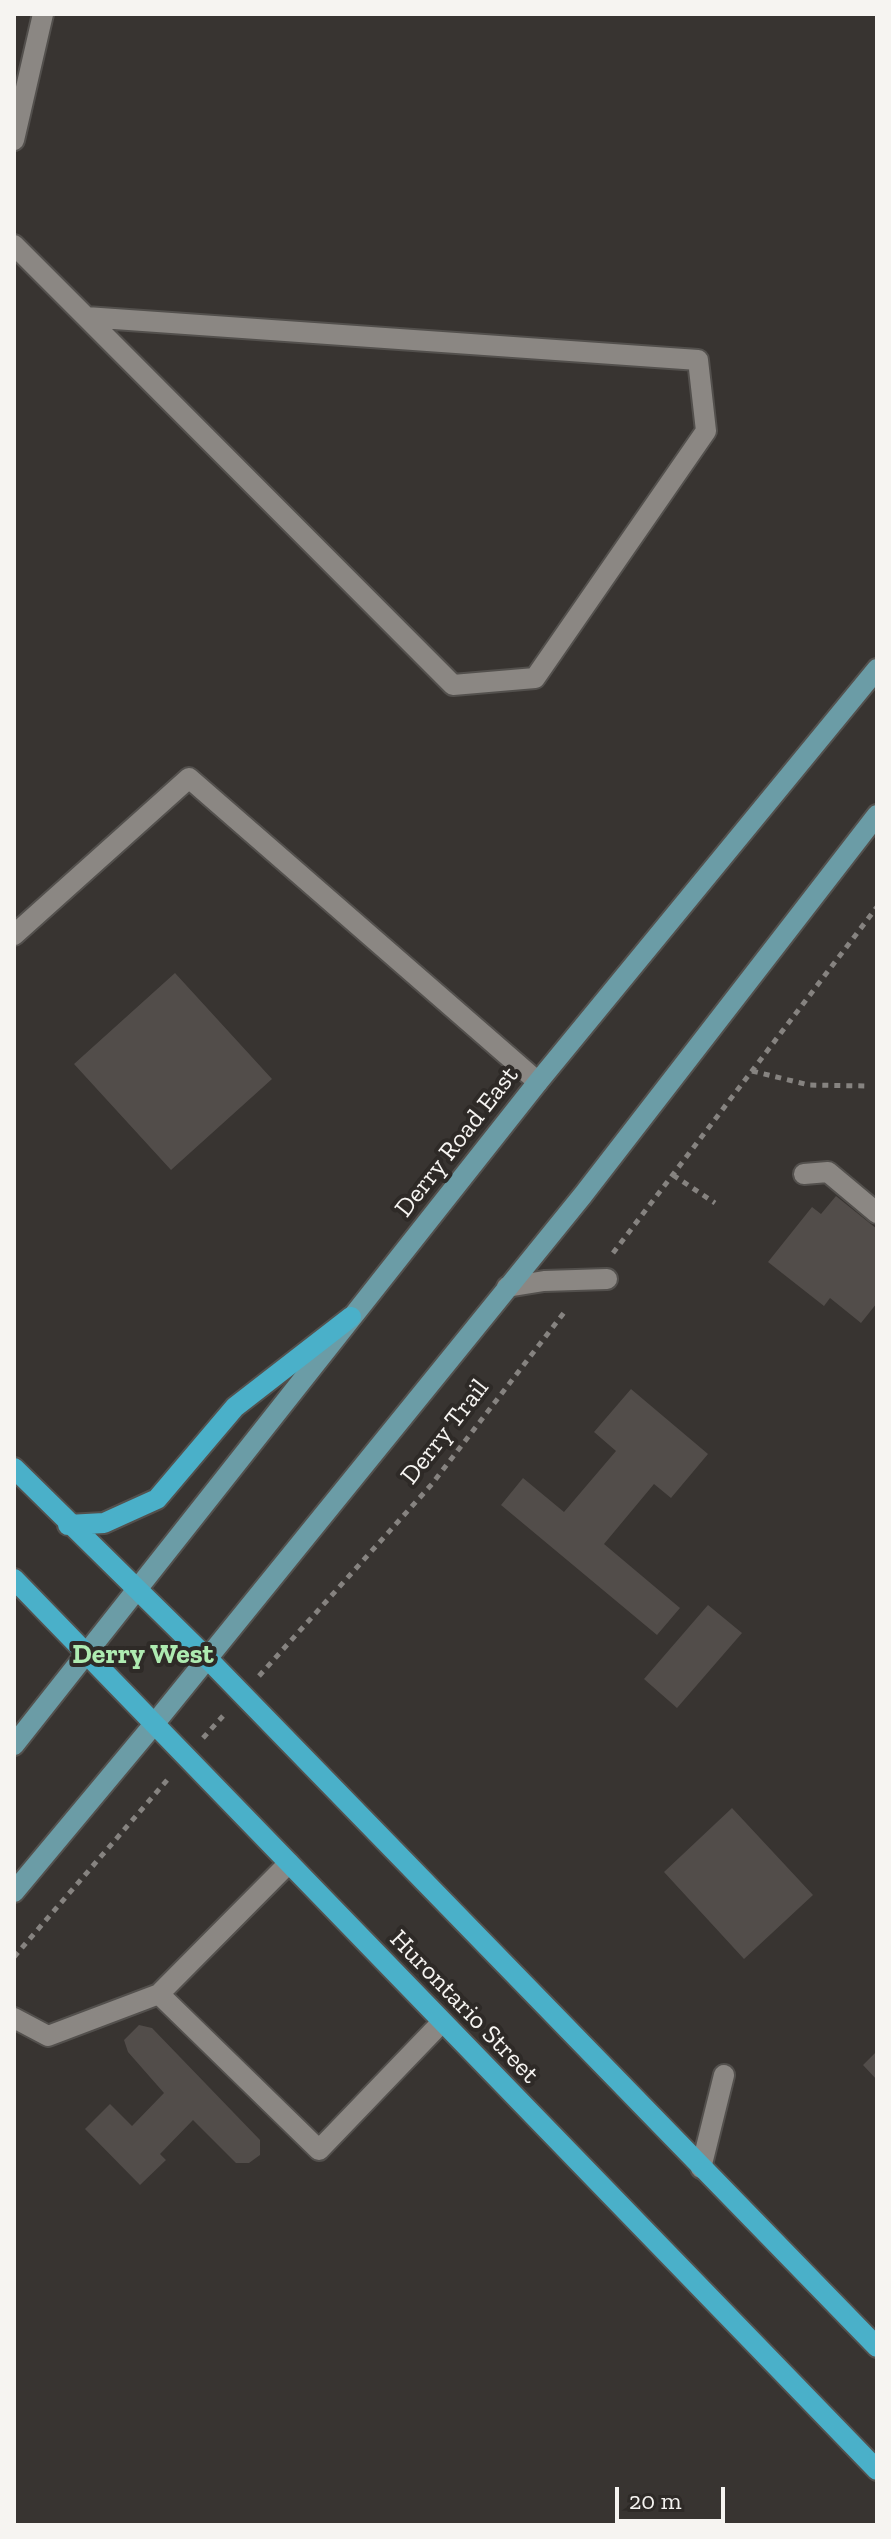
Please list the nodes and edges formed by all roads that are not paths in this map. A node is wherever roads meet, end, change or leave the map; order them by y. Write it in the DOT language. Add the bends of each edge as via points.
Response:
graph roads {
  1 [pos="43,14"];
  2 [pos="14,140"];
  3 [pos="14,245"];
  4 [pos="86,317"];
  5 [pos="877,669"];
  6 [pos="877,815"];
  7 [pos="14,935"];
  8 [pos="538,1082"];
  9 [pos="804,1174"];
  10 [pos="877,1213"];
  11 [pos="599,1280"];
  12 [pos="507,1287"];
  13 [pos="351,1317"];
  14 [pos="14,1468"];
  15 [pos="68,1525"];
  16 [pos="14,1579"];
  17 [pos="136,1592"];
  18 [pos="88,1655"];
  19 [pos="207,1658"];
  20 [pos="155,1723"];
  21 [pos="14,1745"];
  22 [pos="289,1863"];
  23 [pos="14,1892"];
  24 [pos="159,1994"];
  25 [pos="14,2018"];
  26 [pos="442,2022"];
  27 [pos="724,2075"];
  28 [pos="701,2168"];
  29 [pos="877,2347"];
  30 [pos="877,2470"];
  1 -- 2 [label="lane"];
  3 -- 4 [label="lane"];
  4 -- 4 [label="lane" via="453,685 535,678 706,431 698,360"];
  5 -- 8 [label="main road, Derry Road East"];
  6 -- 12 [label="main road"];
  7 -- 8 [label="lane" via="189,778"];
  8 -- 13 [label="main road, Derry Road East"];
  9 -- 10 [label="lane" via="828,1172"];
  11 -- 12 [label="lane"];
  12 -- 19 [label="main road"];
  13 -- 15 [label="main road" via="235,1407 157,1499 104,1523"];
  13 -- 17 [label="main road, Derry Road East"];
  14 -- 15 [label="main road"];
  15 -- 17 [label="main road"];
  16 -- 18 [label="main road, Hurontario Street"];
  17 -- 18 [label="main road, Derry Road East"];
  17 -- 19 [label="main road"];
  18 -- 20 [label="main road, Hurontario Street"];
  18 -- 21 [label="main road, Derry Road East"];
  19 -- 20 [label="main road"];
  19 -- 28 [label="main road"];
  20 -- 22 [label="main road, Hurontario Street"];
  20 -- 23 [label="main road"];
  22 -- 24 [label="lane"];
  22 -- 26 [label="main road, Hurontario Street"];
  24 -- 25 [label="lane" via="48,2036"];
  24 -- 26 [label="lane" via="319,2150"];
  26 -- 30 [label="main road, Hurontario Street"];
  27 -- 28 [label="lane"];
  28 -- 29 [label="main road"];
}
